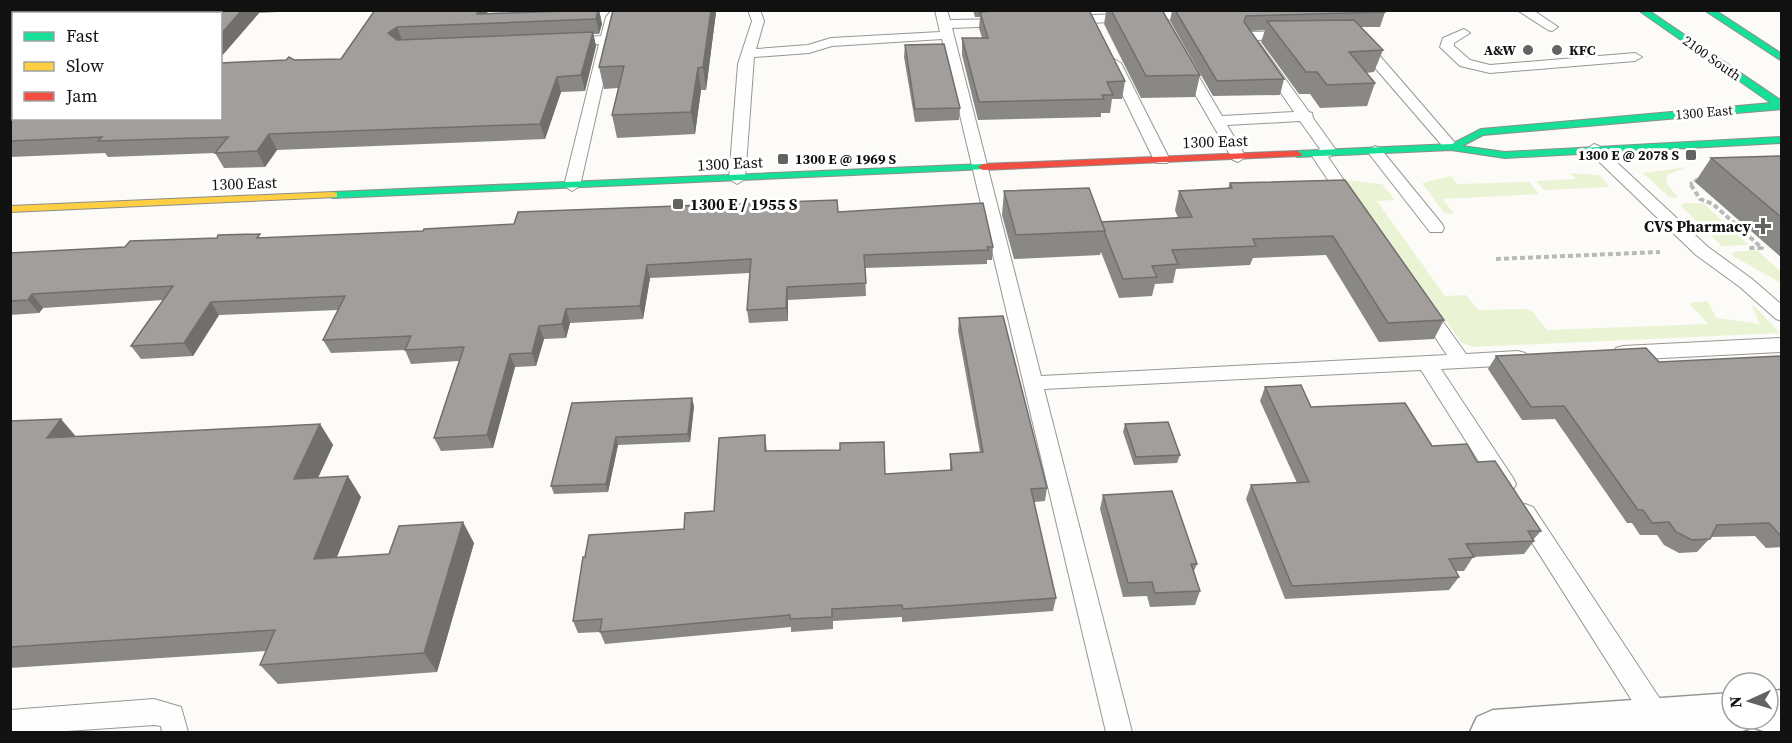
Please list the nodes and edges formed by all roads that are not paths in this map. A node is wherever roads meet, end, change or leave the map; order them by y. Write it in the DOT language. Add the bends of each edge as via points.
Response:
graph roads {
  1 [pos="618,10"];
  2 [pos="754,10"];
  3 [pos="1524,10"];
  4 [pos="1642,10"];
  5 [pos="1708,10"];
  6 [pos="1210,14"];
  7 [pos="1158,16"];
  8 [pos="1058,20"];
  9 [pos="1012,21"];
  10 [pos="944,23"];
  11 [pos="1552,27"];
  12 [pos="1464,33"];
  13 [pos="1169,35"];
  14 [pos="1305,35"];
  15 [pos="1351,35"];
  16 [pos="607,40"];
  17 [pos="550,42"];
  18 [pos="1108,51"];
  19 [pos="748,54"];
  20 [pos="1180,54"];
  21 [pos="1635,57"];
  22 [pos="1782,58"];
  23 [pos="1781,106"];
  24 [pos="1307,116"];
  25 [pos="1218,121"];
  26 [pos="1782,140"];
  27 [pos="1451,147"];
  28 [pos="1594,149"];
  29 [pos="1375,151"];
  30 [pos="1324,153"];
  31 [pos="1238,157"];
  32 [pos="1162,160"];
  33 [pos="979,168"];
  34 [pos="737,179"];
  35 [pos="572,186"];
  36 [pos="10,209"];
  37 [pos="1361,217"];
  38 [pos="1436,228"];
  39 [pos="1414,294"];
  40 [pos="1782,315"];
  41 [pos="1782,345"];
  42 [pos="1603,354"];
  43 [pos="1532,357"];
  44 [pos="1461,361"];
  45 [pos="1427,363"];
  46 [pos="1033,382"];
  47 [pos="1720,715"];
  48 [pos="1659,720"];
  49 [pos="10,723"];
  50 [pos="175,732"];
  51 [pos="1119,732"];
  52 [pos="1493,732"];
  1 -- 16 [label="lane" via="612,17"];
  2 -- 19 [label="lane" via="758,21"];
  3 -- 11 [label="lane"];
  4 -- 23 [label="main road, 2100 South"];
  5 -- 22 [label="main road"];
  6 -- 7 [label="lane"];
  7 -- 8 [label="lane" via="1095,24"];
  7 -- 13 [label="lane"];
  9 -- 10 [label="lane"];
  10 -- 19 [label="lane" via="809,49"];
  10 -- 33 [label="lane"];
  12 -- 21 [label="lane" via="1448,41 1448,48 1465,63 1490,69"];
  14 -- 24 [label="lane" via="1245,32"];
  15 -- 27 [label="lane"];
  16 -- 17 [label="lane"];
  16 -- 35 [label="lane"];
  18 -- 32 [label="lane"];
  19 -- 34 [label="lane"];
  20 -- 25 [label="lane"];
  23 -- 27 [label="main road, 1300 East" via="1481,132"];
  24 -- 25 [label="lane"];
  24 -- 30 [label="lane"];
  25 -- 31 [label="lane"];
  26 -- 28 [label="main road, 1300 East"];
  27 -- 28 [label="main road, 1300 East" via="1505,155"];
  27 -- 29 [label="main road, 1300 East"];
  28 -- 40 [label="lane" via="1702,250"];
  29 -- 30 [label="main road, 1300 East"];
  29 -- 38 [label="lane"];
  30 -- 31 [label="main road, 1300 East"];
  30 -- 37 [label="lane"];
  31 -- 32 [label="main road, 1300 East"];
  32 -- 33 [label="main road, 1300 East"];
  33 -- 34 [label="main road, 1300 East"];
  33 -- 46 [label="lane"];
  34 -- 35 [label="main road, 1300 East"];
  35 -- 36 [label="main road, 1300 East"];
  39 -- 44 [label="lane"];
  41 -- 42 [label="lane"];
  43 -- 44 [label="lane"];
  44 -- 45 [label="lane"];
  45 -- 46 [label="lane"];
  45 -- 48 [label="lane"];
  46 -- 51 [label="lane"];
  47 -- 48 [label="street"];
  48 -- 52 [label="street"];
  49 -- 50 [label="lane" via="154,712 172,716"];
}
